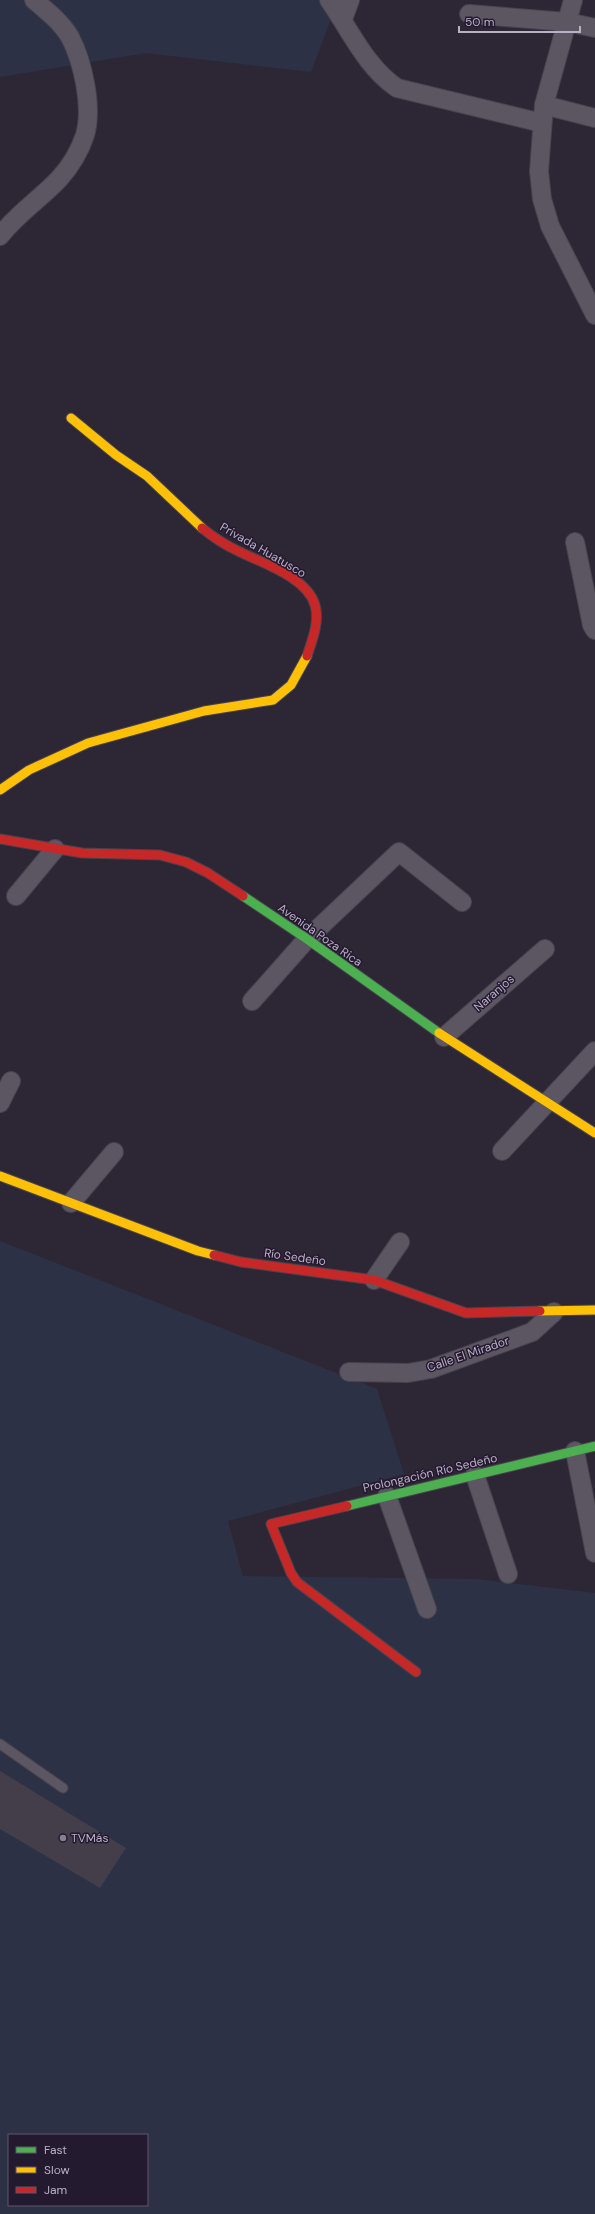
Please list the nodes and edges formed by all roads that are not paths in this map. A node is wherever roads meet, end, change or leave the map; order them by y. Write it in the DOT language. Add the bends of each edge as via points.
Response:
graph roads {
  1 [pos="34,0"];
  2 [pos="329,0"];
  3 [pos="350,0"];
  4 [pos="573,0"];
  5 [pos="469,14"];
  6 [pos="343,19"];
  7 [pos="567,22"];
  8 [pos="595,28"];
  9 [pos="544,105"];
  10 [pos="595,118"];
  11 [pos="542,123"];
  12 [pos="0,236"];
  13 [pos="595,315"];
  14 [pos="71,418"];
  15 [pos="575,542"];
  16 [pos="595,630"];
  17 [pos="0,790"];
  18 [pos="0,839"];
  19 [pos="55,849"];
  20 [pos="16,896"];
  21 [pos="462,902"];
  22 [pos="306,939"];
  23 [pos="545,949"];
  24 [pos="252,1001"];
  25 [pos="444,1037"];
  26 [pos="595,1051"];
  27 [pos="11,1081"];
  28 [pos="547,1102"];
  29 [pos="0,1103"];
  30 [pos="595,1133"];
  31 [pos="114,1152"];
  32 [pos="502,1152"];
  33 [pos="0,1176"];
  34 [pos="71,1203"];
  35 [pos="400,1242"];
  36 [pos="374,1280"];
  37 [pos="595,1310"];
  38 [pos="554,1312"];
  39 [pos="349,1372"];
  40 [pos="595,1446"];
  41 [pos="575,1451"];
  42 [pos="475,1475"];
  43 [pos="387,1496"];
  44 [pos="595,1553"];
  45 [pos="508,1574"];
  46 [pos="427,1609"];
  47 [pos="416,1672"];
  48 [pos="0,1744"];
  49 [pos="63,1788"];
  1 -- 12 [label="street" via="56,19 70,37 83,74 88,107 85,134 76,156 59,178"];
  2 -- 6 [label="street"];
  3 -- 6 [label="street"];
  4 -- 7 [label="street"];
  5 -- 7 [label="street"];
  6 -- 11 [label="street" via="372,66 397,88"];
  7 -- 8 [label="street"];
  7 -- 9 [label="street"];
  9 -- 10 [label="street"];
  9 -- 11 [label="street"];
  11 -- 13 [label="street" via="539,171 542,199 560,250"];
  14 -- 17 [label="street, Privada Huatusco" via="148,477 226,546 305,587 313,598 317,613 313,634 306,659 292,684 273,700 204,711 88,743 29,770"];
  15 -- 16 [label="street"];
  18 -- 19 [label="street, Avenida Poza Rica"];
  19 -- 20 [label="street"];
  19 -- 22 [label="street, Avenida Poza Rica" via="82,853 160,855 186,862 208,873"];
  21 -- 22 [label="street" via="400,852"];
  22 -- 24 [label="street"];
  22 -- 25 [label="street, Avenida Poza Rica"];
  23 -- 25 [label="street, Naranjos"];
  25 -- 28 [label="street, Avenida Poza Rica"];
  26 -- 28 [label="street"];
  27 -- 29 [label="street"];
  28 -- 30 [label="street, Avenida Poza Rica"];
  28 -- 32 [label="street"];
  31 -- 34 [label="street"];
  33 -- 34 [label="street, Río Sedeño"];
  34 -- 36 [label="street, Río Sedeño" via="220,1257"];
  35 -- 36 [label="street"];
  36 -- 38 [label="street, Río Sedeño" via="466,1313"];
  37 -- 38 [label="street, Río Sedeño"];
  38 -- 39 [label="street, Calle El Mirador" via="532,1332 431,1369 408,1373"];
  40 -- 41 [label="street, Prolongación Río Sedeño"];
  41 -- 42 [label="street, Prolongación Río Sedeño"];
  41 -- 44 [label="street"];
  42 -- 43 [label="street, Prolongación Río Sedeño"];
  42 -- 45 [label="street"];
  43 -- 46 [label="street"];
  43 -- 47 [label="street, Prolongación Río Sedeño" via="271,1524 297,1582"];
  48 -- 49 [label="lane"];
}
